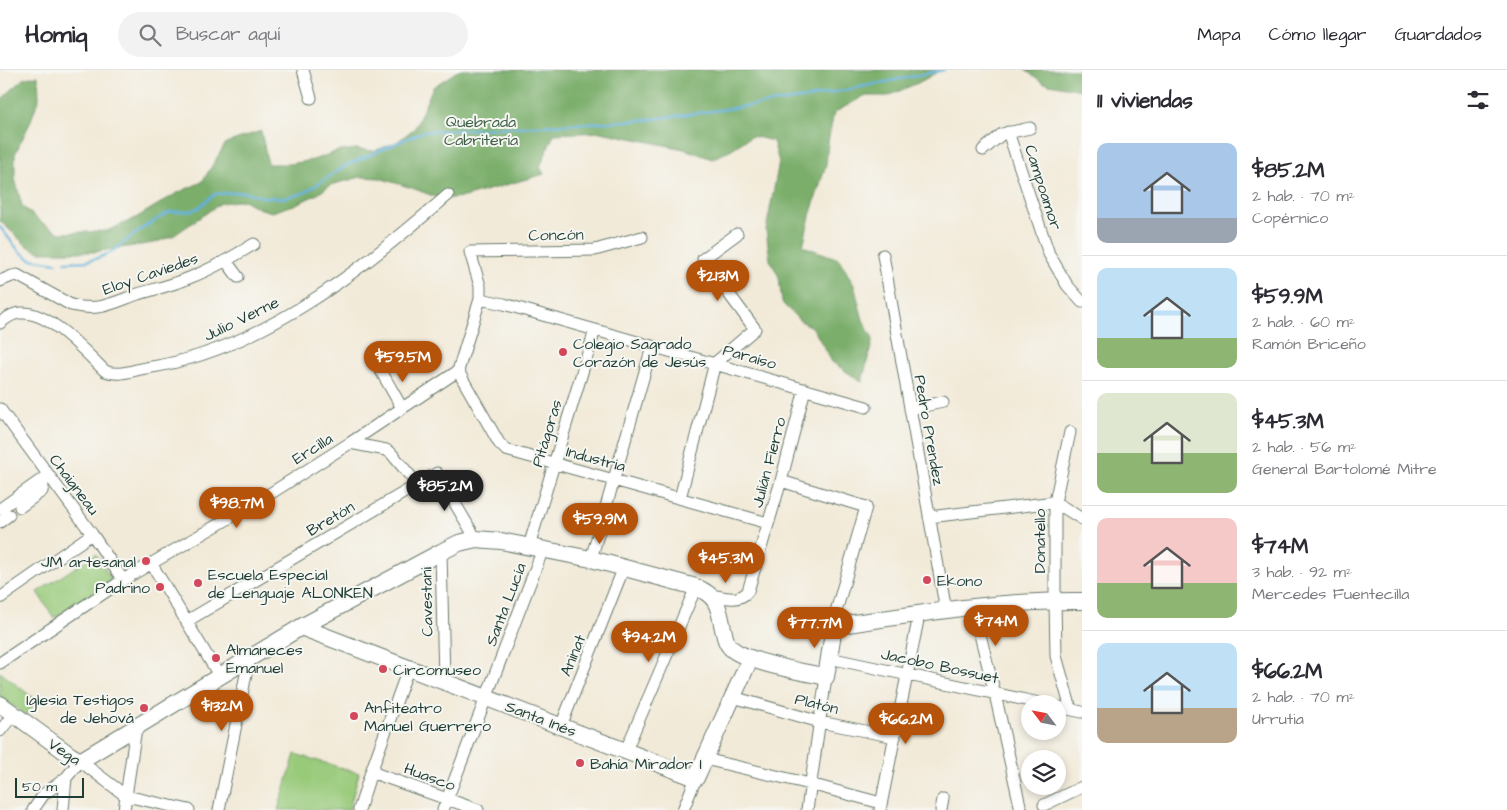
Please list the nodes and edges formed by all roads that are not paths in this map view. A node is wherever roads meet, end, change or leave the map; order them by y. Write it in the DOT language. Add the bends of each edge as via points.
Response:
graph roads {
  1 [pos="303,70"];
  2 [pos="311,98"];
  3 [pos="1030,128"];
  4 [pos="1008,132"];
  5 [pos="983,150"];
  6 [pos="448,195"];
  7 [pos="736,234"];
  8 [pos="642,237"];
  9 [pos="254,244"];
  10 [pos="883,255"];
  11 [pos="226,260"];
  12 [pos="238,277"];
  13 [pos="0,281"];
  14 [pos="480,299"];
  15 [pos="1082,302"];
  16 [pos="0,323"];
  17 [pos="594,330"];
  18 [pos="652,347"];
  19 [pos="715,363"];
  20 [pos="382,371"];
  21 [pos="458,371"];
  22 [pos="805,389"];
  23 [pos="943,402"];
  24 [pos="866,407"];
  25 [pos="402,408"];
  26 [pos="0,409"];
  27 [pos="910,409"];
  28 [pos="1070,432"];
  29 [pos="350,443"];
  30 [pos="554,463"];
  31 [pos="44,478"];
  32 [pos="613,480"];
  33 [pos="781,481"];
  34 [pos="418,485"];
  35 [pos="680,498"];
  36 [pos="1055,502"];
  37 [pos="20,507"];
  38 [pos="3,515"];
  39 [pos="929,518"];
  40 [pos="1082,519"];
  41 [pos="768,523"];
  42 [pos="92,534"];
  43 [pos="476,539"];
  44 [pos="536,548"];
  45 [pos="441,552"];
  46 [pos="591,559"];
  47 [pos="151,563"];
  48 [pos="624,567"];
  49 [pos="123,580"];
  50 [pos="696,587"];
  51 [pos="711,595"];
  52 [pos="0,598"];
  53 [pos="1055,601"];
  54 [pos="1082,601"];
  55 [pos="973,607"];
  56 [pos="946,611"];
  57 [pos="919,615"];
  58 [pos="187,621"];
  59 [pos="834,626"];
  60 [pos="300,627"];
  61 [pos="249,658"];
  62 [pos="829,658"];
  63 [pos="750,659"];
  64 [pos="0,663"];
  65 [pos="408,668"];
  66 [pos="907,675"];
  67 [pos="220,677"];
  68 [pos="826,677"];
  69 [pos="444,681"];
  70 [pos="995,694"];
  71 [pos="486,697"];
  72 [pos="733,697"];
  73 [pos="1021,699"];
  74 [pos="0,704"];
  75 [pos="1076,711"];
  76 [pos="13,715"];
  77 [pos="820,722"];
  78 [pos="562,726"];
  79 [pos="136,728"];
  80 [pos="0,731"];
  81 [pos="894,737"];
  82 [pos="626,750"];
  83 [pos="705,759"];
  84 [pos="80,760"];
  85 [pos="371,772"];
  86 [pos="66,778"];
  87 [pos="696,778"];
  88 [pos="810,784"];
  89 [pos="1082,787"];
  90 [pos="126,796"];
  91 [pos="445,804"];
  92 [pos="1044,805"];
  93 [pos="881,807"];
  94 [pos="33,810"];
  95 [pos="63,810"];
  96 [pos="124,810"];
  97 [pos="189,810"];
  98 [pos="219,810"];
  99 [pos="360,810"];
  100 [pos="478,810"];
  101 [pos="684,810"];
  102 [pos="807,810"];
  103 [pos="1021,810"];
  1 -- 2 [label="street"];
  3 -- 4 [label="street, Campoamor"];
  4 -- 5 [label="street, Campoamor" via="996,137"];
  4 -- 15 [label="street, Campoamor" via="1049,254 1067,285"];
  6 -- 16 [label="street, Julio Verne" via="394,242 332,288 251,334 214,351 164,366 112,373 105,371 56,326 31,314 20,313"];
  7 -- 19 [label="street" via="703,259 755,329"];
  8 -- 14 [label="street, Concón" via="595,250 470,252 480,286"];
  9 -- 11 [label="street, Eloy Caviedes"];
  10 -- 27 [label="street, Pedro Prendez"];
  11 -- 12 [label="street"];
  11 -- 13 [label="street, Eloy Caviedes" via="188,279 98,308 71,305 18,276"];
  14 -- 17 [label="street, Paraíso"];
  14 -- 21 [label="street"];
  17 -- 18 [label="street, Paraíso"];
  17 -- 30 [label="street, Pitágoras"];
  18 -- 19 [label="street, Paraíso"];
  18 -- 32 [label="street"];
  19 -- 22 [label="street, Paraíso"];
  19 -- 35 [label="street"];
  20 -- 25 [label="street"];
  21 -- 25 [label="street, Ercilla"];
  21 -- 30 [label="street, Industria" via="502,448"];
  22 -- 24 [label="street, Paraíso"];
  22 -- 33 [label="street, Julián Fierro"];
  23 -- 27 [label="street"];
  25 -- 29 [label="street, Ercilla"];
  26 -- 31 [label="street, Chaigneau"];
  27 -- 39 [label="street, Pedro Prendez"];
  28 -- 36 [label="street, Donatello"];
  29 -- 34 [label="street" via="391,453"];
  29 -- 47 [label="street, Ercilla" via="257,502"];
  30 -- 32 [label="street, Industria"];
  30 -- 44 [label="street, Pitágoras"];
  31 -- 37 [label="street" via="42,491"];
  31 -- 38 [label="street"];
  31 -- 42 [label="street, Chaigneau"];
  32 -- 35 [label="street, Industria"];
  32 -- 46 [label="street"];
  33 -- 41 [label="street, Julián Fierro"];
  33 -- 59 [label="street" via="866,507"];
  34 -- 43 [label="street, Bretón" via="437,473"];
  34 -- 58 [label="street, Bretón"];
  35 -- 41 [label="street, Industria"];
  36 -- 39 [label="street"];
  36 -- 40 [label="street"];
  36 -- 53 [label="street, Donatello"];
  39 -- 56 [label="street, Pedro Prendez"];
  41 -- 51 [label="street, Julián Fierro" via="748,591 740,598"];
  42 -- 49 [label="street, Chaigneau"];
  42 -- 52 [label="street"];
  43 -- 44 [label="street"];
  43 -- 45 [label="street"];
  44 -- 46 [label="street"];
  44 -- 71 [label="street, Santa Lucía"];
  45 -- 60 [label="street"];
  45 -- 69 [label="street, Cavestani"];
  46 -- 48 [label="street"];
  47 -- 49 [label="street, Ercilla"];
  47 -- 58 [label="street"];
  48 -- 50 [label="street"];
  48 -- 78 [label="street, Aninat"];
  49 -- 64 [label="street, Ercilla"];
  50 -- 51 [label="street"];
  50 -- 82 [label="street"];
  51 -- 63 [label="street" via="718,606 730,648"];
  53 -- 54 [label="street"];
  53 -- 55 [label="street"];
  53 -- 75 [label="street, Donatello" via="1056,656"];
  55 -- 56 [label="street"];
  55 -- 70 [label="street"];
  56 -- 57 [label="street"];
  57 -- 59 [label="street"];
  57 -- 66 [label="street"];
  58 -- 67 [label="street"];
  59 -- 62 [label="street"];
  60 -- 61 [label="street"];
  60 -- 65 [label="street, Santa Inés"];
  61 -- 67 [label="street"];
  61 -- 98 [label="street"];
  62 -- 66 [label="street, Jacobo Bossuet"];
  62 -- 68 [label="street"];
  63 -- 68 [label="street"];
  63 -- 72 [label="street"];
  65 -- 69 [label="street, Santa Inés"];
  65 -- 85 [label="street"];
  66 -- 70 [label="street, Jacobo Bossuet"];
  66 -- 81 [label="street"];
  67 -- 79 [label="street"];
  68 -- 77 [label="street"];
  69 -- 71 [label="street, Santa Inés"];
  70 -- 73 [label="street, Jacobo Bossuet"];
  70 -- 103 [label="street"];
  71 -- 78 [label="street, Santa Inés"];
  71 -- 91 [label="street, Santa Lucía"];
  72 -- 77 [label="street, Platón"];
  72 -- 83 [label="street"];
  74 -- 76 [label="street, Vega"];
  76 -- 80 [label="street"];
  76 -- 84 [label="street, Vega"];
  77 -- 81 [label="street, Platón"];
  77 -- 88 [label="street"];
  78 -- 82 [label="street, Santa Inés"];
  79 -- 84 [label="street"];
  79 -- 90 [label="street"];
  81 -- 93 [label="street"];
  82 -- 87 [label="street, Santa Inés"];
  83 -- 87 [label="street"];
  83 -- 88 [label="street"];
  84 -- 86 [label="street"];
  84 -- 90 [label="street, Vega"];
  85 -- 91 [label="street, Huasco"];
  85 -- 99 [label="street"];
  86 -- 94 [label="street" via="44,794"];
  86 -- 95 [label="street"];
  87 -- 101 [label="street"];
  88 -- 93 [label="street"];
  88 -- 102 [label="street"];
  89 -- 92 [label="street"];
  90 -- 96 [label="street"];
  90 -- 97 [label="street, Vega"];
  91 -- 100 [label="street, Huasco"];
}
